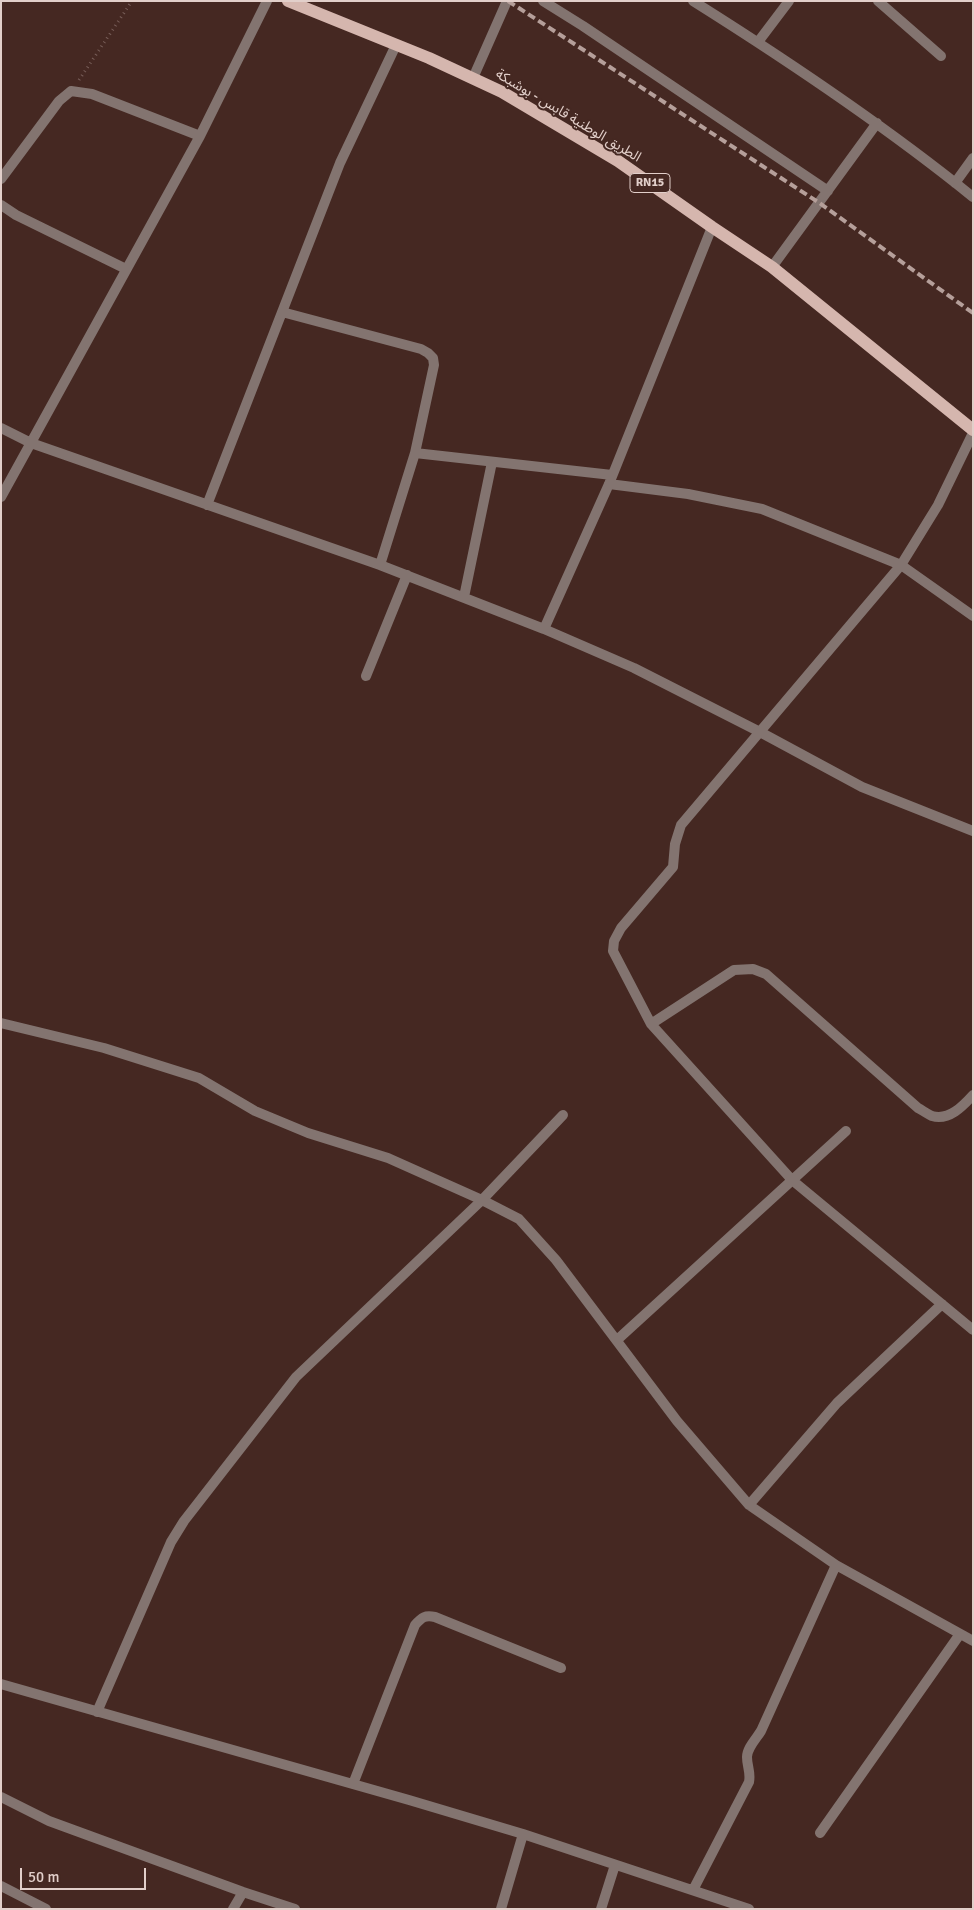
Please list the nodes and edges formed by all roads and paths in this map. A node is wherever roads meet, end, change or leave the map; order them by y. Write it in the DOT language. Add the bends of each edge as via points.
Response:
graph roads {
  1 [pos="132,1"];
  2 [pos="267,1"];
  3 [pos="288,1"];
  4 [pos="507,1"];
  5 [pos="543,1"];
  6 [pos="693,1"];
  7 [pos="789,1"];
  8 [pos="878,1"];
  9 [pos="758,42"];
  10 [pos="396,45"];
  11 [pos="941,56"];
  12 [pos="472,78"];
  13 [pos="71,91"];
  14 [pos="877,122"];
  15 [pos="200,136"];
  16 [pos="973,158"];
  17 [pos="1,179"];
  18 [pos="955,182"];
  19 [pos="828,191"];
  20 [pos="973,197"];
  21 [pos="1,205"];
  22 [pos="712,227"];
  23 [pos="772,266"];
  24 [pos="126,269"];
  25 [pos="282,312"];
  26 [pos="1,428"];
  27 [pos="973,432"];
  28 [pos="31,443"];
  29 [pos="415,453"];
  30 [pos="492,462"];
  31 [pos="611,479"];
  32 [pos="1,497"];
  33 [pos="207,504"];
  34 [pos="380,565"];
  35 [pos="901,565"];
  36 [pos="407,575"];
  37 [pos="464,597"];
  38 [pos="973,616"];
  39 [pos="544,629"];
  40 [pos="366,676"];
  41 [pos="760,732"];
  42 [pos="973,831"];
  43 [pos="1,1023"];
  44 [pos="651,1024"];
  45 [pos="973,1095"];
  46 [pos="562,1115"];
  47 [pos="846,1131"];
  48 [pos="792,1180"];
  49 [pos="482,1200"];
  50 [pos="942,1304"];
  51 [pos="973,1330"];
  52 [pos="617,1340"];
  53 [pos="749,1505"];
  54 [pos="836,1564"];
  55 [pos="960,1634"];
  56 [pos="973,1641"];
  57 [pos="561,1668"];
  58 [pos="1,1684"];
  59 [pos="97,1712"];
  60 [pos="353,1784"];
  61 [pos="1,1798"];
  62 [pos="820,1832"];
  63 [pos="523,1834"];
  64 [pos="615,1865"];
  65 [pos="1,1886"];
  66 [pos="694,1890"];
  67 [pos="243,1892"];
  68 [pos="46,1909"];
  69 [pos="233,1909"];
  70 [pos="295,1909"];
  71 [pos="501,1909"];
  72 [pos="602,1909"];
  73 [pos="749,1909"];
  1 -- 13 [label="path"];
  2 -- 15 [label="street"];
  3 -- 10 [label="main road, الطريق الوطنية قابس - بوشبكة / RN15"];
  4 -- 12 [label="street"];
  5 -- 19 [label="street"];
  6 -- 9 [label="street"];
  7 -- 9 [label="street"];
  8 -- 11 [label="street"];
  9 -- 14 [label="street"];
  10 -- 12 [label="main road, الطريق الوطنية قابس - بوشبكة / RN15"];
  10 -- 25 [label="street" via="340,163"];
  12 -- 22 [label="main road, الطريق الوطنية قابس - بوشبكة / RN15" via="502,92 618,161"];
  13 -- 15 [label="street" via="92,94"];
  13 -- 17 [label="street" via="59,101"];
  14 -- 18 [label="street"];
  14 -- 19 [label="street"];
  15 -- 24 [label="street"];
  16 -- 18 [label="street"];
  18 -- 20 [label="street"];
  19 -- 23 [label="street"];
  21 -- 24 [label="street"];
  22 -- 23 [label="main road, الطريق الوطنية قابس - بوشبكة / RN15"];
  22 -- 31 [label="street"];
  23 -- 27 [label="main road, الطريق الوطنية قابس - بوشبكة / RN15"];
  24 -- 28 [label="street"];
  25 -- 29 [label="street" via="421,349 433,358"];
  25 -- 33 [label="street"];
  26 -- 28 [label="street"];
  27 -- 35 [label="street" via="938,505"];
  28 -- 32 [label="street"];
  28 -- 33 [label="street"];
  29 -- 30 [label="street"];
  29 -- 34 [label="street"];
  30 -- 31 [label="street"];
  30 -- 37 [label="street"];
  31 -- 35 [label="street" via="762,510"];
  31 -- 39 [label="street"];
  33 -- 34 [label="street"];
  34 -- 36 [label="street"];
  35 -- 38 [label="street"];
  35 -- 41 [label="street"];
  36 -- 37 [label="street"];
  36 -- 40 [label="street"];
  37 -- 39 [label="street"];
  39 -- 41 [label="street" via="634,668"];
  41 -- 42 [label="street" via="862,787"];
  41 -- 44 [label="street" via="681,825 673,867 621,928 614,941 616,960"];
  43 -- 49 [label="street" via="104,1048 199,1078 255,1111 308,1133 388,1158"];
  44 -- 45 [label="street" via="734,970 753,969 766,974 918,1108 933,1116 945,1116 962,1108"];
  44 -- 48 [label="street"];
  46 -- 49 [label="street"];
  47 -- 48 [label="street"];
  48 -- 50 [label="street"];
  48 -- 52 [label="street"];
  49 -- 52 [label="street" via="520,1219"];
  49 -- 59 [label="street" via="296,1377 184,1521 171,1542"];
  50 -- 51 [label="street"];
  50 -- 53 [label="street" via="837,1403"];
  52 -- 53 [label="street" via="677,1421"];
  53 -- 54 [label="street"];
  54 -- 55 [label="street"];
  54 -- 66 [label="street" via="747,1756 751,1771 749,1782"];
  55 -- 56 [label="street"];
  55 -- 62 [label="street"];
  57 -- 60 [label="street" via="435,1617 422,1617 415,1625"];
  58 -- 59 [label="street"];
  59 -- 60 [label="street"];
  60 -- 63 [label="street"];
  61 -- 67 [label="street" via="49,1821"];
  63 -- 64 [label="street"];
  63 -- 71 [label="street"];
  64 -- 66 [label="street"];
  64 -- 72 [label="street"];
  65 -- 68 [label="street"];
  66 -- 73 [label="street"];
  67 -- 69 [label="street"];
  67 -- 70 [label="street"];
}
